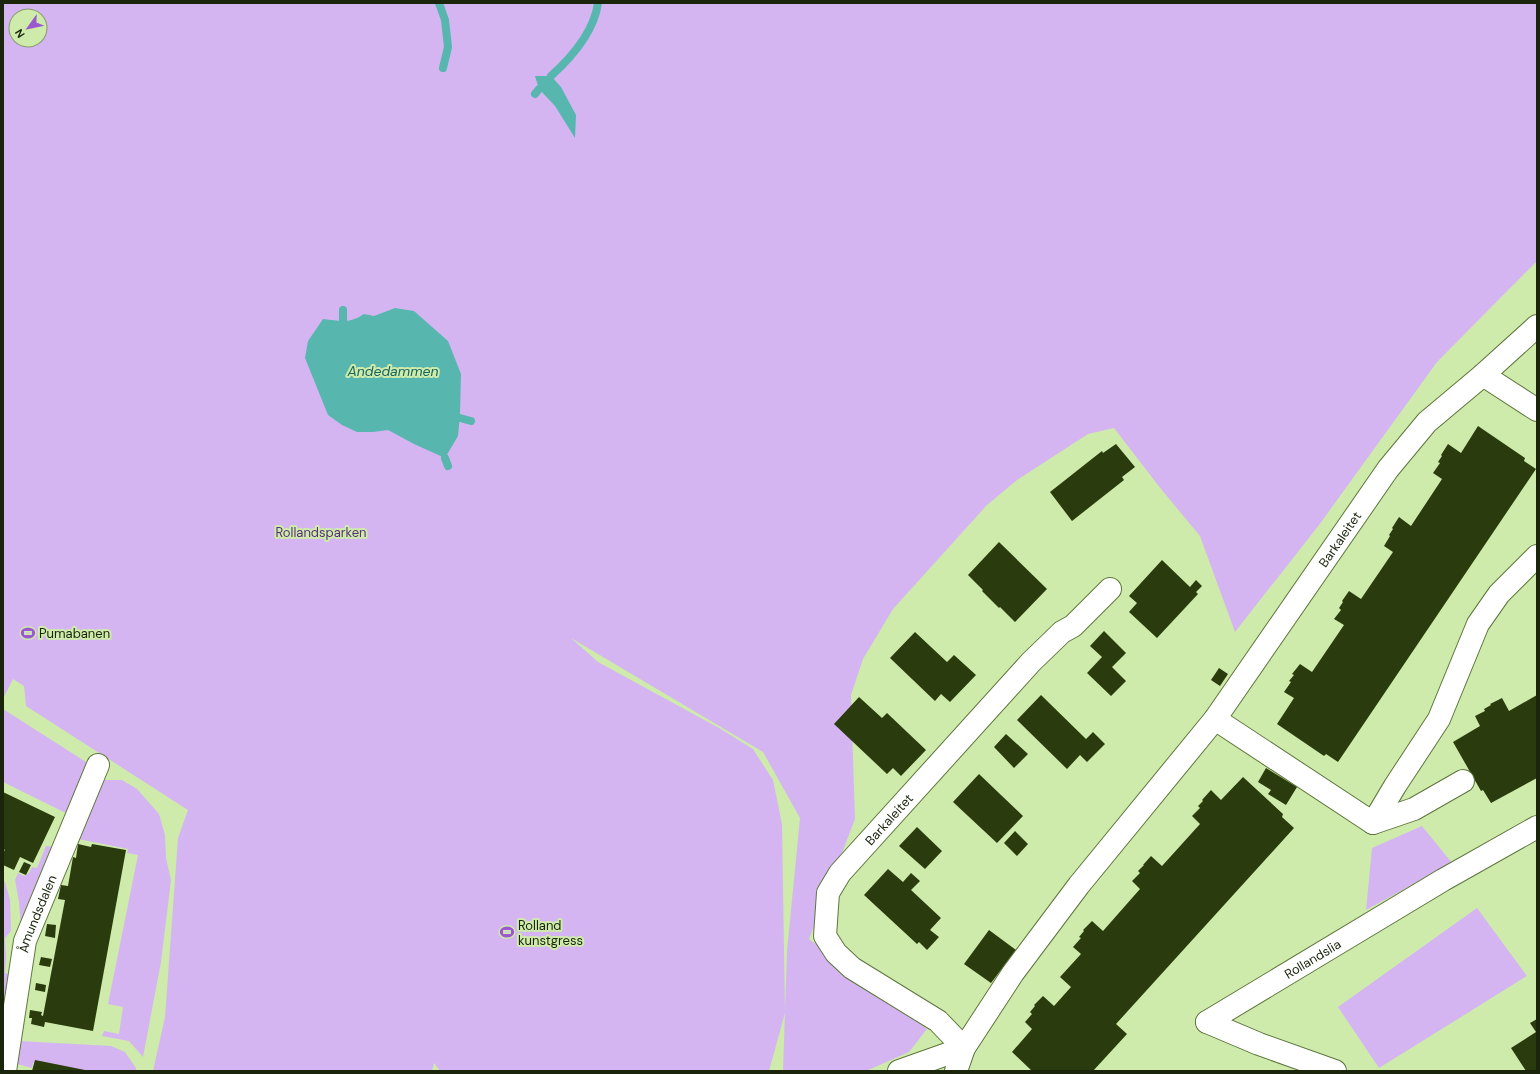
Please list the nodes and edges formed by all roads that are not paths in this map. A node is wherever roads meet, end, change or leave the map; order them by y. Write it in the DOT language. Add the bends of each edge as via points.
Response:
graph roads {
  1 [pos="1537,326"];
  2 [pos="1483,375"];
  3 [pos="1537,410"];
  4 [pos="1537,556"];
  5 [pos="1110,589"];
  6 [pos="1215,719"];
  7 [pos="98,765"];
  8 [pos="1463,781"];
  9 [pos="1373,823"];
  10 [pos="1537,827"];
  11 [pos="964,1048"];
  12 [pos="5,1071"];
  13 [pos="899,1071"];
  14 [pos="956,1071"];
  15 [pos="1335,1071"];
  1 -- 2 [label="street, Barkaleitet"];
  2 -- 3 [label="street"];
  2 -- 6 [label="street, Barkaleitet" via="1427,422 1388,470"];
  4 -- 9 [label="street" via="1499,594 1478,624 1439,719"];
  5 -- 11 [label="street, Barkaleitet" via="1073,626 1062,632 1031,662 840,873 828,893 825,936 836,953 852,968 938,1021"];
  6 -- 9 [label="street"];
  6 -- 11 [label="street, Barkaleitet" via="1074,891 1013,973"];
  7 -- 12 [label="street, Åmundsdalen" via="25,941"];
  8 -- 9 [label="street" via="1414,809"];
  10 -- 15 [label="street, Rollandslia" via="1443,880 1207,1022"];
  11 -- 13 [label="street"];
  11 -- 14 [label="street, Barkaleitet"];
}
